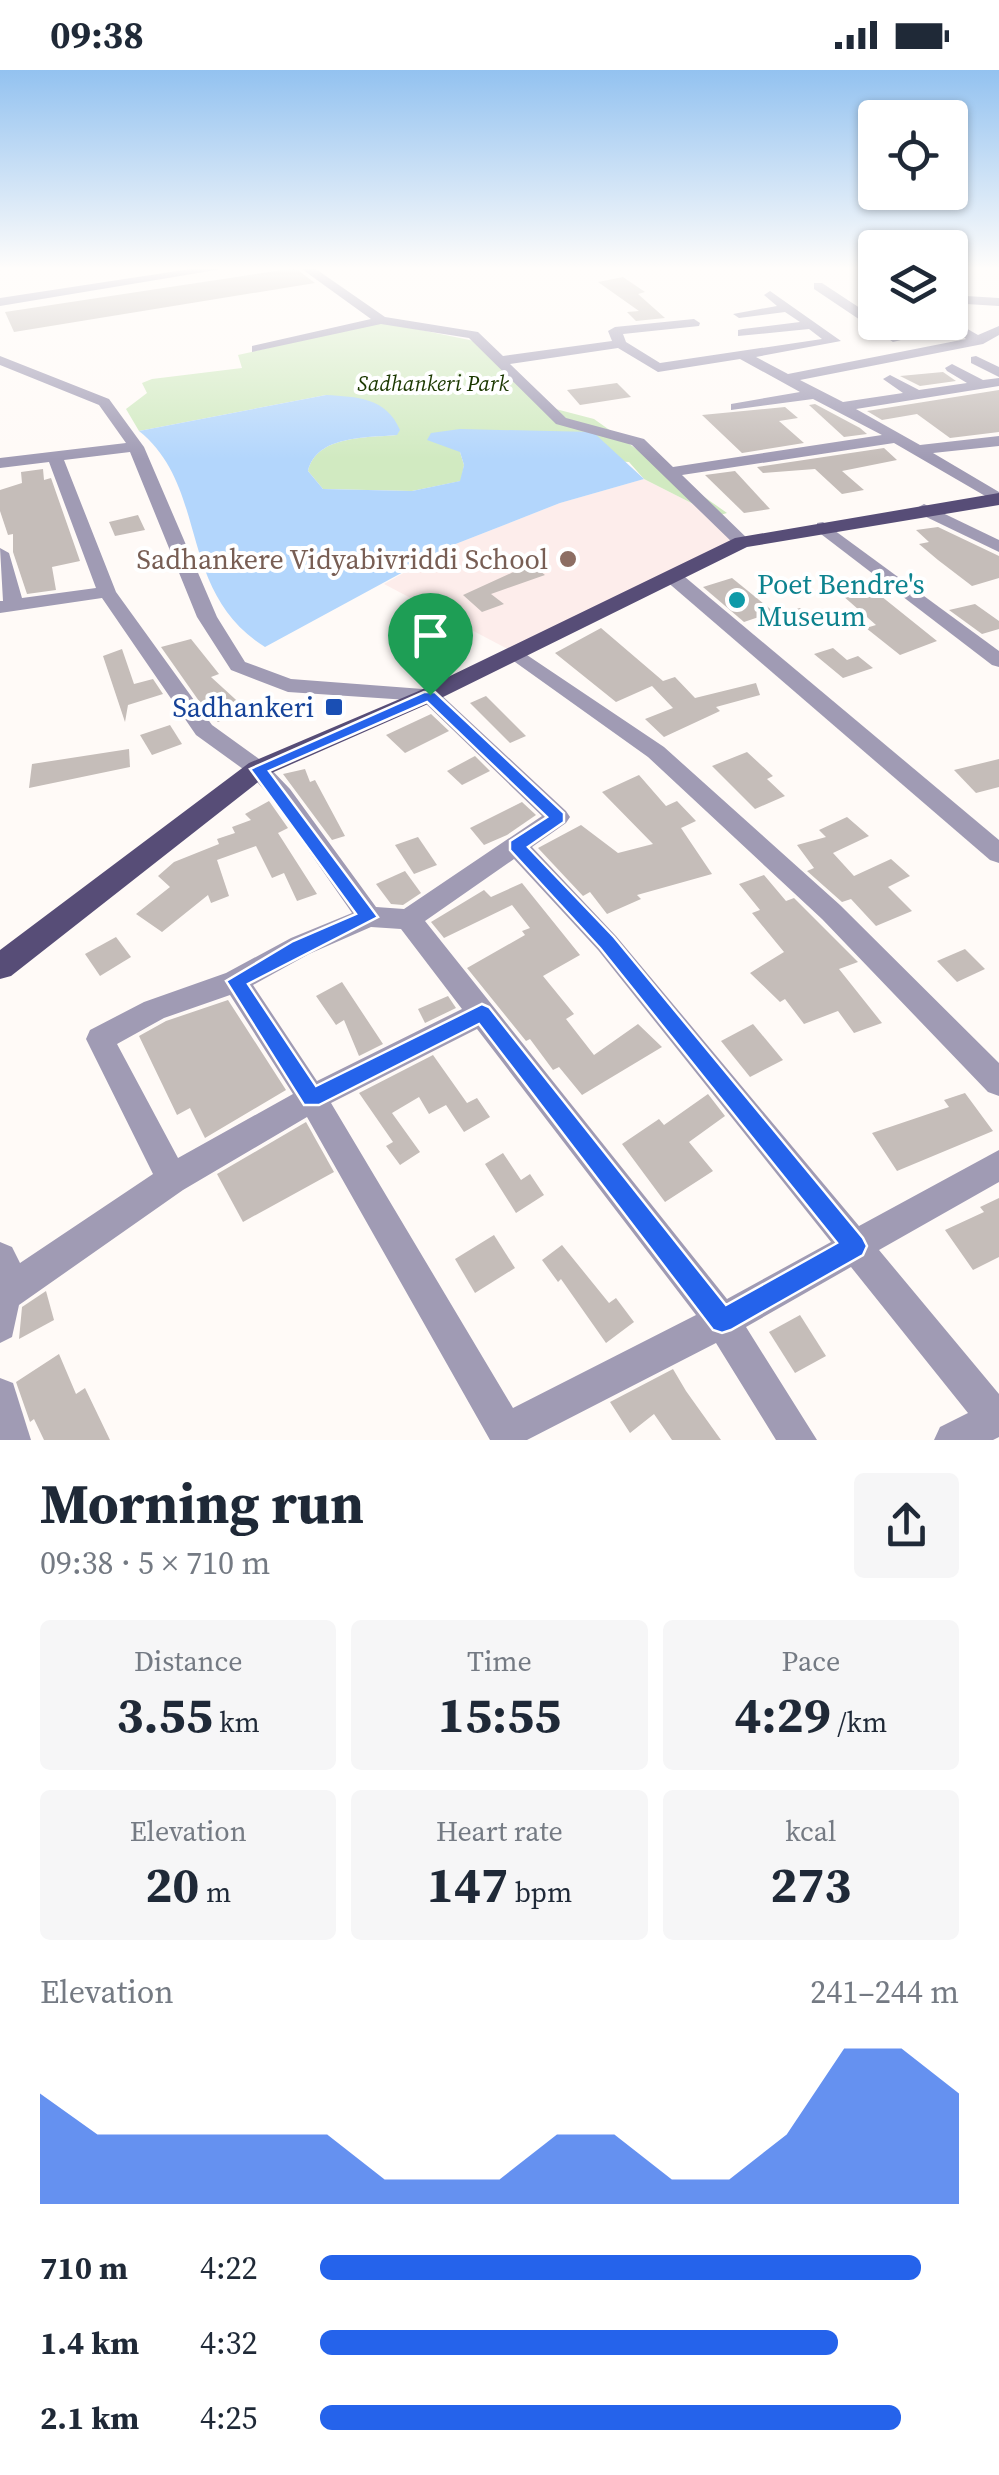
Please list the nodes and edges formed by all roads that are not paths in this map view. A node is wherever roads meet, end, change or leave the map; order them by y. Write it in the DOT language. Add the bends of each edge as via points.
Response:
graph roads {
  1 [pos="334,331"];
  2 [pos="448,331"];
  3 [pos="615,331"];
  4 [pos="751,331"];
  5 [pos="821,331"];
  6 [pos="997,331"];
  7 [pos="744,333"];
  8 [pos="968,335"];
  9 [pos="978,341"];
  10 [pos="620,344"];
  11 [pos="257,349"];
  12 [pos="742,355"];
  13 [pos="0,360"];
  14 [pos="976,360"];
  15 [pos="500,361"];
  16 [pos="952,368"];
  17 [pos="999,373"];
  18 [pos="786,379"];
  19 [pos="890,379"];
  20 [pos="999,382"];
  21 [pos="980,384"];
  22 [pos="814,394"];
  23 [pos="916,395"];
  24 [pos="736,407"];
  25 [pos="842,407"];
  26 [pos="895,438"];
  27 [pos="999,441"];
  28 [pos="136,447"];
  29 [pos="913,450"];
  30 [pos="55,457"];
  31 [pos="0,463"];
  32 [pos="670,472"];
  33 [pos="999,499"];
  34 [pos="924,509"];
  35 [pos="823,527"];
  36 [pos="742,542"];
  37 [pos="999,547"];
  38 [pos="0,553"];
  39 [pos="672,576"];
  40 [pos="107,592"];
  41 [pos="7,606"];
  42 [pos="515,653"];
  43 [pos="999,661"];
  44 [pos="430,695"];
  45 [pos="258,769"];
  46 [pos="516,846"];
  47 [pos="999,854"];
  48 [pos="369,917"];
  49 [pos="408,919"];
  50 [pos="0,967"];
  51 [pos="236,981"];
  52 [pos="482,1013"];
  53 [pos="999,1083"];
  54 [pos="312,1098"];
  55 [pos="999,1164"];
  56 [pos="172,1179"];
  57 [pos="854,1246"];
  58 [pos="0,1259"];
  59 [pos="2,1310"];
  60 [pos="722,1321"];
  61 [pos="0,1396"];
  62 [pos="998,1418"];
  63 [pos="12,1440"];
  64 [pos="798,1440"];
  65 [pos="952,1440"];
  1 -- 11 [label="street"];
  2 -- 15 [label="street" via="473,335"];
  3 -- 10 [label="street"];
  4 -- 7 [label="street"];
  5 -- 12 [label="street" via="834,342"];
  6 -- 9 [label="street"];
  8 -- 9 [label="street"];
  9 -- 18 [label="street"];
  10 -- 12 [label="street" via="658,368"];
  10 -- 15 [label="street"];
  12 -- 18 [label="street"];
  13 -- 28 [label="street" via="104,402"];
  14 -- 17 [label="street"];
  15 -- 32 [label="street" via="562,421 638,442"];
  16 -- 21 [label="street"];
  18 -- 22 [label="street"];
  19 -- 23 [label="street"];
  20 -- 21 [label="street"];
  21 -- 23 [label="street"];
  22 -- 24 [label="street"];
  22 -- 25 [label="street"];
  23 -- 25 [label="street"];
  25 -- 26 [label="street"];
  26 -- 29 [label="street"];
  26 -- 32 [label="street"];
  27 -- 29 [label="street"];
  28 -- 30 [label="street"];
  28 -- 44 [label="street" via="207,617 238,666 288,685"];
  29 -- 33 [label="street"];
  30 -- 31 [label="street"];
  30 -- 40 [label="street"];
  32 -- 36 [label="street"];
  33 -- 34 [label="main road"];
  34 -- 35 [label="main road"];
  34 -- 37 [label="street"];
  35 -- 36 [label="main road"];
  35 -- 43 [label="street"];
  36 -- 39 [label="main road"];
  38 -- 41 [label="street"];
  39 -- 42 [label="main road"];
  39 -- 47 [label="street"];
  40 -- 41 [label="street"];
  40 -- 45 [label="street" via="204,730"];
  42 -- 44 [label="main road"];
  42 -- 53 [label="street" via="656,752 831,912"];
  44 -- 45 [label="main road"];
  44 -- 46 [label="street" via="558,818"];
  45 -- 48 [label="street"];
  45 -- 50 [label="main road"];
  46 -- 49 [label="street"];
  46 -- 57 [label="street" via="607,943"];
  48 -- 49 [label="street"];
  48 -- 51 [label="street"];
  49 -- 52 [label="street"];
  51 -- 54 [label="street"];
  51 -- 56 [label="street" via="154,1010 100,1039"];
  52 -- 54 [label="street"];
  52 -- 60 [label="street"];
  54 -- 56 [label="street"];
  54 -- 60 [label="street" via="506,1431"];
  55 -- 57 [label="street"];
  56 -- 59 [label="street"];
  57 -- 60 [label="street"];
  57 -- 62 [label="street"];
  58 -- 59 [label="street"];
  60 -- 64 [label="street"];
  61 -- 63 [label="street"];
  62 -- 65 [label="street"];
}
